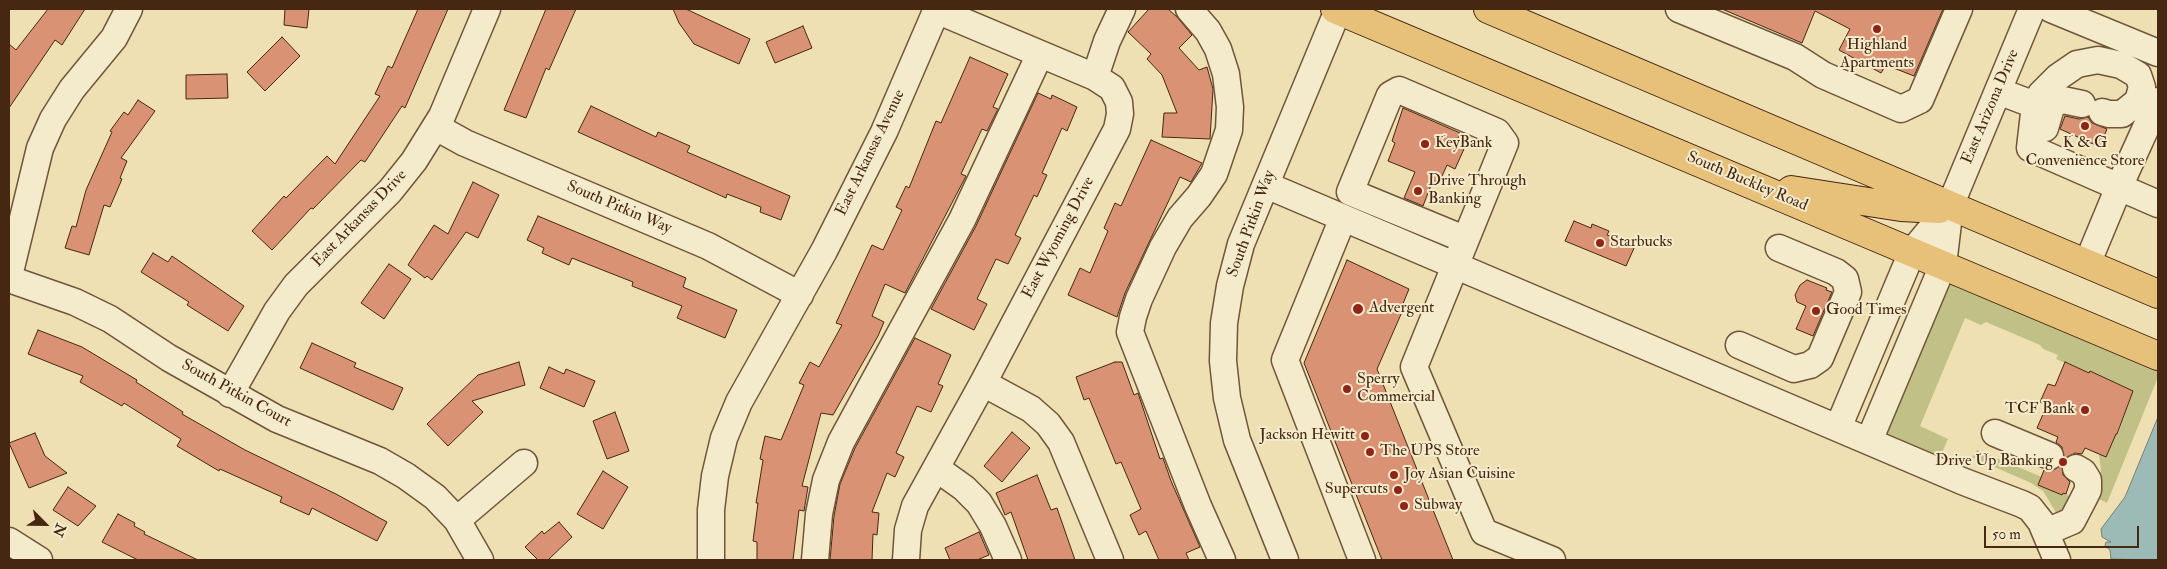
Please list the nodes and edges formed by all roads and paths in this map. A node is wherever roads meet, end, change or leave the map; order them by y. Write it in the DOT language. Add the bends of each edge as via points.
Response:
graph roads {
  1 [pos="129,9"];
  2 [pos="487,9"];
  3 [pos="937,9"];
  4 [pos="1122,9"];
  5 [pos="1189,9"];
  6 [pos="1337,9"];
  7 [pos="1679,9"];
  8 [pos="1959,9"];
  9 [pos="2032,9"];
  10 [pos="2051,9"];
  11 [pos="1494,10"];
  12 [pos="2125,39"];
  13 [pos="2158,53"];
  14 [pos="1040,54"];
  15 [pos="2114,63"];
  16 [pos="2077,64"];
  17 [pos="1095,77"];
  18 [pos="1998,91"];
  19 [pos="2158,100"];
  20 [pos="2035,105"];
  21 [pos="2130,109"];
  22 [pos="436,127"];
  23 [pos="2049,156"];
  24 [pos="1750,183"];
  25 [pos="1266,185"];
  26 [pos="2119,187"];
  27 [pos="2158,204"];
  28 [pos="1950,206"];
  29 [pos="1343,218"];
  30 [pos="1464,239"];
  31 [pos="1779,248"];
  32 [pos="1912,252"];
  33 [pos="1943,264"];
  34 [pos="2087,264"];
  35 [pos="1454,265"];
  36 [pos="9,277"];
  37 [pos="2158,294"];
  38 [pos="800,295"];
  39 [pos="1739,345"];
  40 [pos="2158,356"];
  41 [pos="983,383"];
  42 [pos="230,394"];
  43 [pos="1838,428"];
  44 [pos="1996,433"];
  45 [pos="1869,441"];
  46 [pos="2050,456"];
  47 [pos="524,463"];
  48 [pos="936,468"];
  49 [pos="2076,468"];
  50 [pos="456,520"];
  51 [pos="2046,532"];
  52 [pos="9,541"];
  53 [pos="39,560"];
  54 [pos="480,560"];
  55 [pos="711,560"];
  56 [pos="815,560"];
  57 [pos="906,560"];
  58 [pos="1008,560"];
  59 [pos="1110,560"];
  60 [pos="1222,560"];
  61 [pos="1285,560"];
  62 [pos="1362,560"];
  63 [pos="1552,560"];
  64 [pos="2057,560"];
  1 -- 36 [label="street" via="114,38 72,89 43,141 35,162"];
  2 -- 22 [label="street, East Arkansas Drive"];
  3 -- 14 [label="street, East Wyoming Drive"];
  3 -- 38 [label="street, East Arkansas Avenue" via="884,132"];
  4 -- 17 [label="street"];
  5 -- 60 [label="street" via="1218,49 1226,74 1229,130 1214,174 1180,218 1163,247 1139,299 1130,332"];
  6 -- 24 [label="main road, South Buckley Road"];
  6 -- 25 [label="street, South Pitkin Way"];
  7 -- 8 [label="street" via="1795,57 1823,75 1901,109 1920,100"];
  9 -- 18 [label="street, East Arizona Drive"];
  10 -- 12 [label="street"];
  11 -- 28 [label="main road"];
  12 -- 13 [label="street"];
  12 -- 15 [label="street"];
  14 -- 17 [label="street, East Wyoming Drive"];
  14 -- 56 [label="street" via="962,220 841,442 826,480 818,514"];
  15 -- 16 [label="street" via="2098,60"];
  15 -- 21 [label="street" via="2138,75 2142,87 2138,101"];
  16 -- 20 [label="street" via="2058,77"];
  16 -- 21 [label="street" via="2122,82 2131,90"];
  17 -- 41 [label="street, East Wyoming Drive" via="1112,88 1118,102 1117,129"];
  18 -- 20 [label="street"];
  18 -- 28 [label="street, East Arizona Drive"];
  19 -- 26 [label="street"];
  20 -- 23 [label="street" via="2030,148"];
  21 -- 23 [label="street" via="2122,114 2109,114 2063,100 2052,104 2044,132"];
  22 -- 38 [label="street, South Pitkin Way" via="464,143 708,246"];
  22 -- 42 [label="street, East Arkansas Drive" via="414,162 390,191 296,285 276,311"];
  23 -- 26 [label="street"];
  24 -- 28 [label="main road" via="1902,207 1934,210"];
  24 -- 32 [label="main road, South Buckley Road"];
  25 -- 29 [label="street"];
  25 -- 61 [label="street, South Pitkin Way" via="1241,244 1230,286 1223,360 1227,398 1237,440"];
  26 -- 27 [label="street"];
  26 -- 34 [label="street"];
  28 -- 32 [label="street, East Arizona Drive"];
  28 -- 33 [label="street, East Arizona Drive"];
  28 -- 34 [label="main road"];
  29 -- 35 [label="street"];
  29 -- 62 [label="street" via="1285,360"];
  30 -- 30 [label="street" via="1505,142 1497,132 1399,90 1390,95 1350,192"];
  30 -- 35 [label="street"];
  31 -- 39 [label="street" via="1836,272 1845,280 1848,292 1820,358 1810,365 1794,369"];
  32 -- 33 [label="main road, South Buckley Road"];
  32 -- 43 [label="street, East Arizona Drive"];
  33 -- 40 [label="main road, South Buckley Road"];
  33 -- 45 [label="street, East Arizona Drive"];
  34 -- 37 [label="main road"];
  35 -- 43 [label="street"];
  35 -- 63 [label="street" via="1414,367 1484,532"];
  36 -- 42 [label="street, South Pitkin Court" via="110,319"];
  38 -- 55 [label="street, East Arkansas Avenue" via="739,402 724,438 711,510"];
  41 -- 48 [label="street, East Wyoming Drive"];
  41 -- 59 [label="street" via="1031,409 1061,442"];
  42 -- 50 [label="street, South Pitkin Court" via="276,419 380,461 435,497"];
  43 -- 45 [label="street"];
  44 -- 46 [label="street"];
  45 -- 51 [label="street" via="2030,508"];
  47 -- 50 [label="street"];
  48 -- 57 [label="street, East Wyoming Drive" via="915,506 908,530"];
  48 -- 58 [label="street" via="979,503"];
  49 -- 51 [label="street" via="2088,480 2084,500 2072,521"];
  50 -- 54 [label="street, South Pitkin Court"];
  51 -- 64 [label="street"];
  52 -- 53 [label="street"];
}
